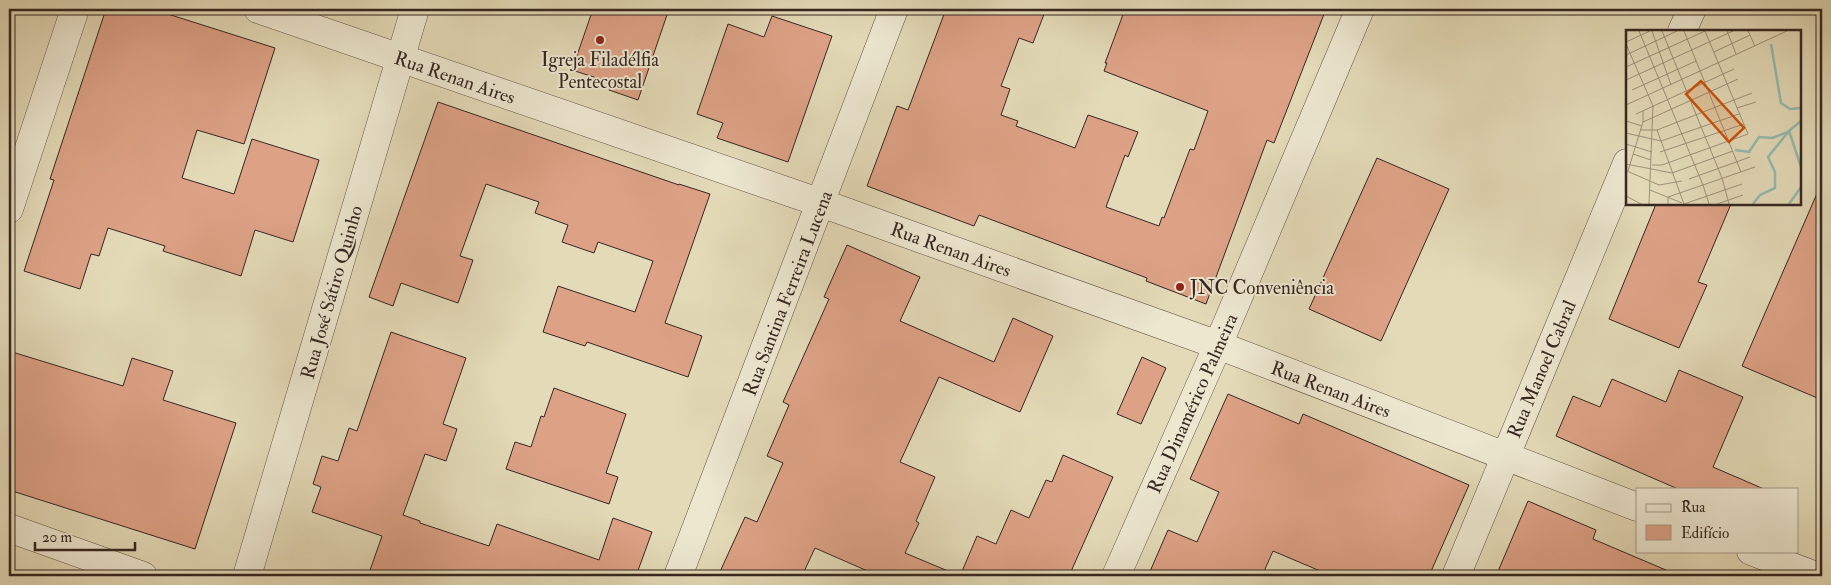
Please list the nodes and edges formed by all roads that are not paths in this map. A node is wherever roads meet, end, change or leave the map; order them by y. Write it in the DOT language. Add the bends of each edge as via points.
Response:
graph roads {
  1 [pos="74,9"];
  2 [pos="258,9"];
  3 [pos="415,9"];
  4 [pos="894,9"];
  5 [pos="1360,9"];
  6 [pos="1692,9"];
  7 [pos="1682,30"];
  8 [pos="400,58"];
  9 [pos="1626,165"];
  10 [pos="822,203"];
  11 [pos="9,209"];
  12 [pos="1218,345"];
  13 [pos="1505,456"];
  14 [pos="1636,507"];
  15 [pos="9,528"];
  16 [pos="1754,552"];
  17 [pos="1816,571"];
  18 [pos="143,576"];
  19 [pos="247,576"];
  20 [pos="678,576"];
  21 [pos="1116,576"];
  22 [pos="1456,576"];
  1 -- 11 [label="street"];
  2 -- 8 [label="street, Rua Renan Aires"];
  3 -- 8 [label="street, Rua José Sátiro Quinho"];
  4 -- 10 [label="street, Rua Santina Ferreira Lucena"];
  5 -- 12 [label="street, Rua Dinamérico Palmeira"];
  6 -- 7 [label="street"];
  8 -- 10 [label="street, Rua Renan Aires"];
  8 -- 19 [label="street, Rua José Sátiro Quinho"];
  9 -- 13 [label="street, Rua Manoel Cabral"];
  10 -- 12 [label="street, Rua Renan Aires"];
  10 -- 20 [label="street, Rua Santina Ferreira Lucena"];
  12 -- 13 [label="street, Rua Renan Aires"];
  12 -- 21 [label="street, Rua Dinamérico Palmeira"];
  13 -- 14 [label="street, Rua Renan Aires"];
  13 -- 22 [label="street, Rua Manoel Cabral"];
  15 -- 18 [label="street"];
  16 -- 17 [label="street"];
}
